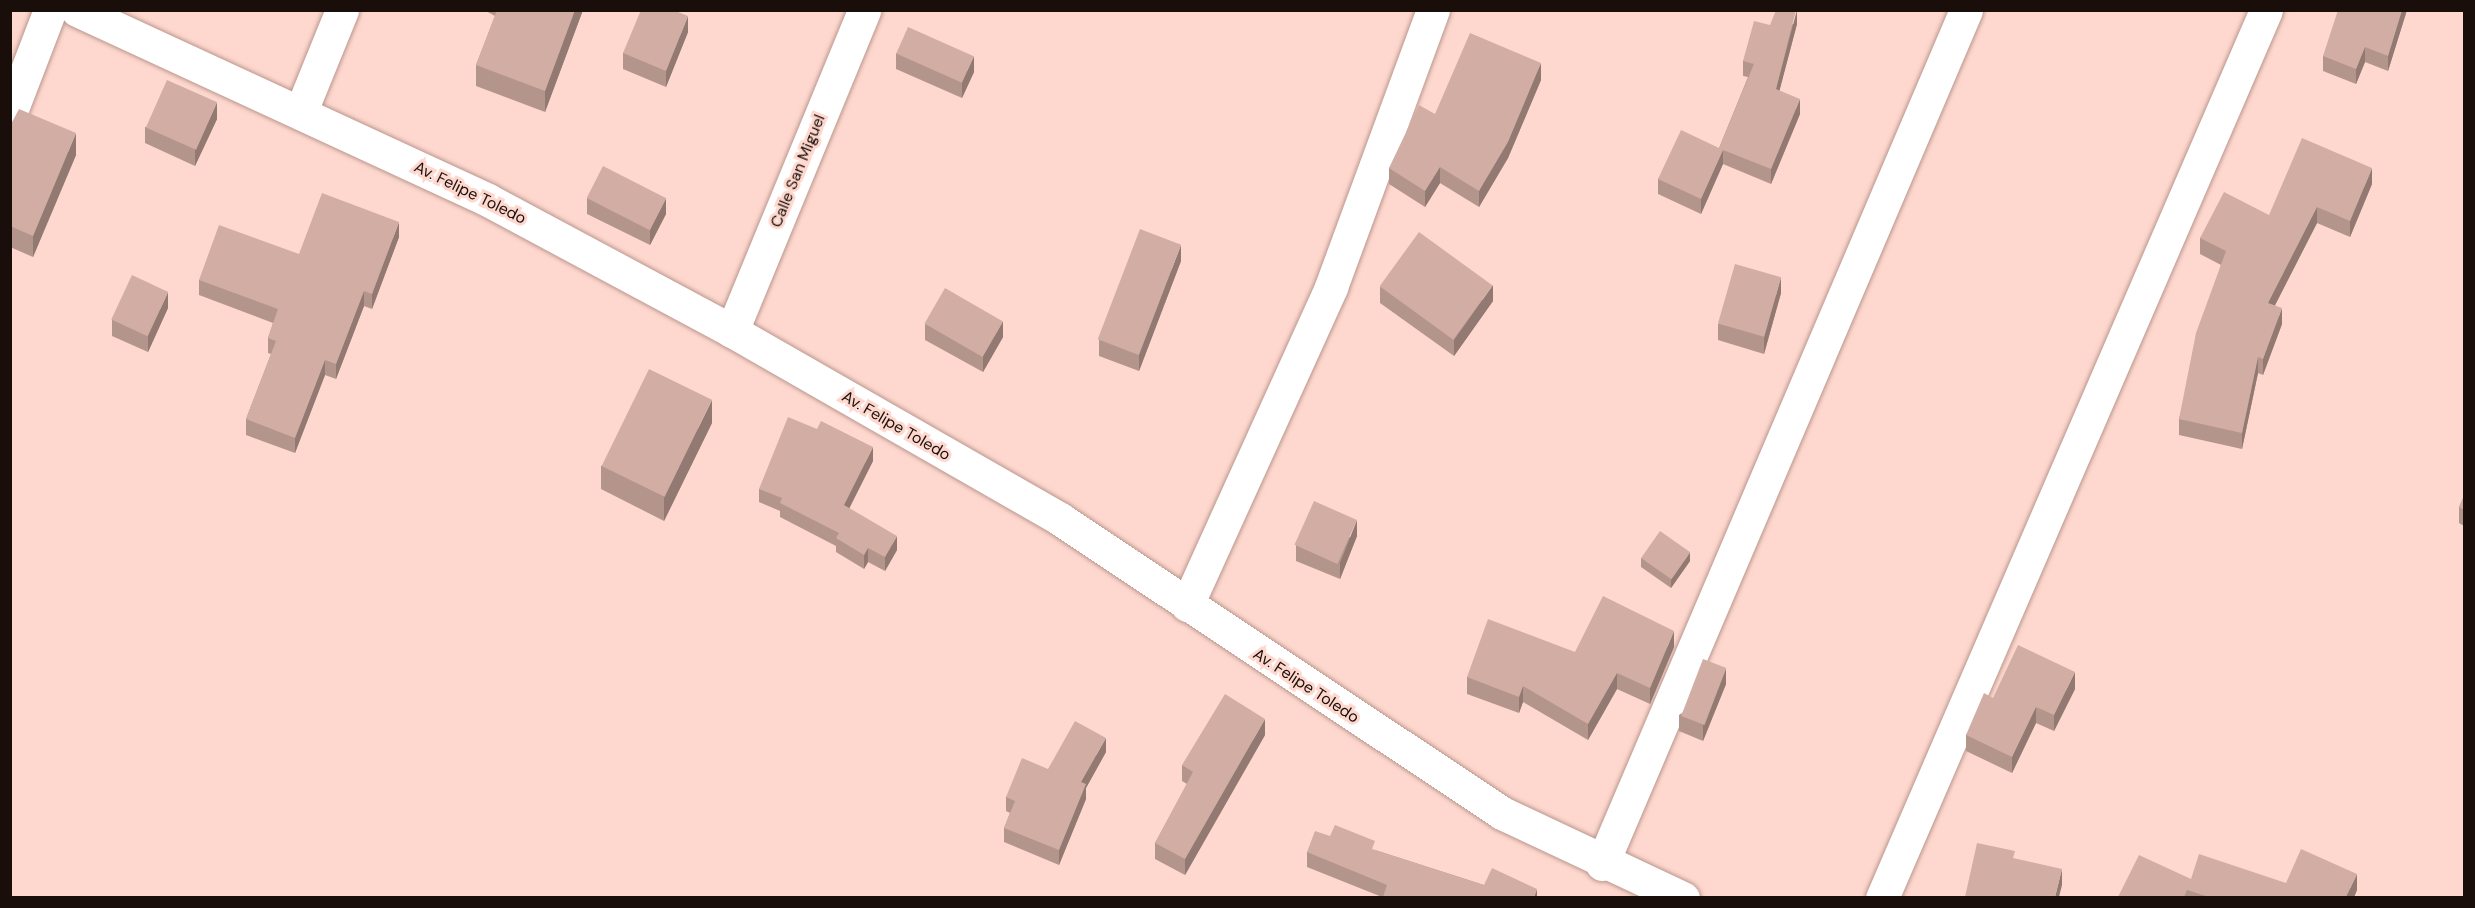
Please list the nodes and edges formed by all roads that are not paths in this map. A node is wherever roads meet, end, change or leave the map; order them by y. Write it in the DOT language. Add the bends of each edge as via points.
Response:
graph roads {
  1 [pos="50,10"];
  2 [pos="77,10"];
  3 [pos="342,10"];
  4 [pos="864,10"];
  5 [pos="1433,10"];
  6 [pos="1966,10"];
  7 [pos="2266,10"];
  8 [pos="301,111"];
  9 [pos="10,114"];
  10 [pos="732,331"];
  11 [pos="1187,605"];
  12 [pos="1602,864"];
  13 [pos="1683,897"];
  14 [pos="1882,897"];
  1 -- 9 [label="main road"];
  2 -- 8 [label="main road, Av. Felipe Toledo"];
  3 -- 8 [label="main road"];
  4 -- 10 [label="main road, Calle San Miguel"];
  5 -- 11 [label="main road" via="1331,287"];
  6 -- 12 [label="main road"];
  7 -- 14 [label="main road"];
  8 -- 10 [label="main road, Av. Felipe Toledo" via="488,200"];
  10 -- 11 [label="main road, Av. Felipe Toledo" via="1060,519"];
  11 -- 12 [label="main road, Av. Felipe Toledo" via="1502,813"];
  12 -- 13 [label="main road, Av. Felipe Toledo"];
}
